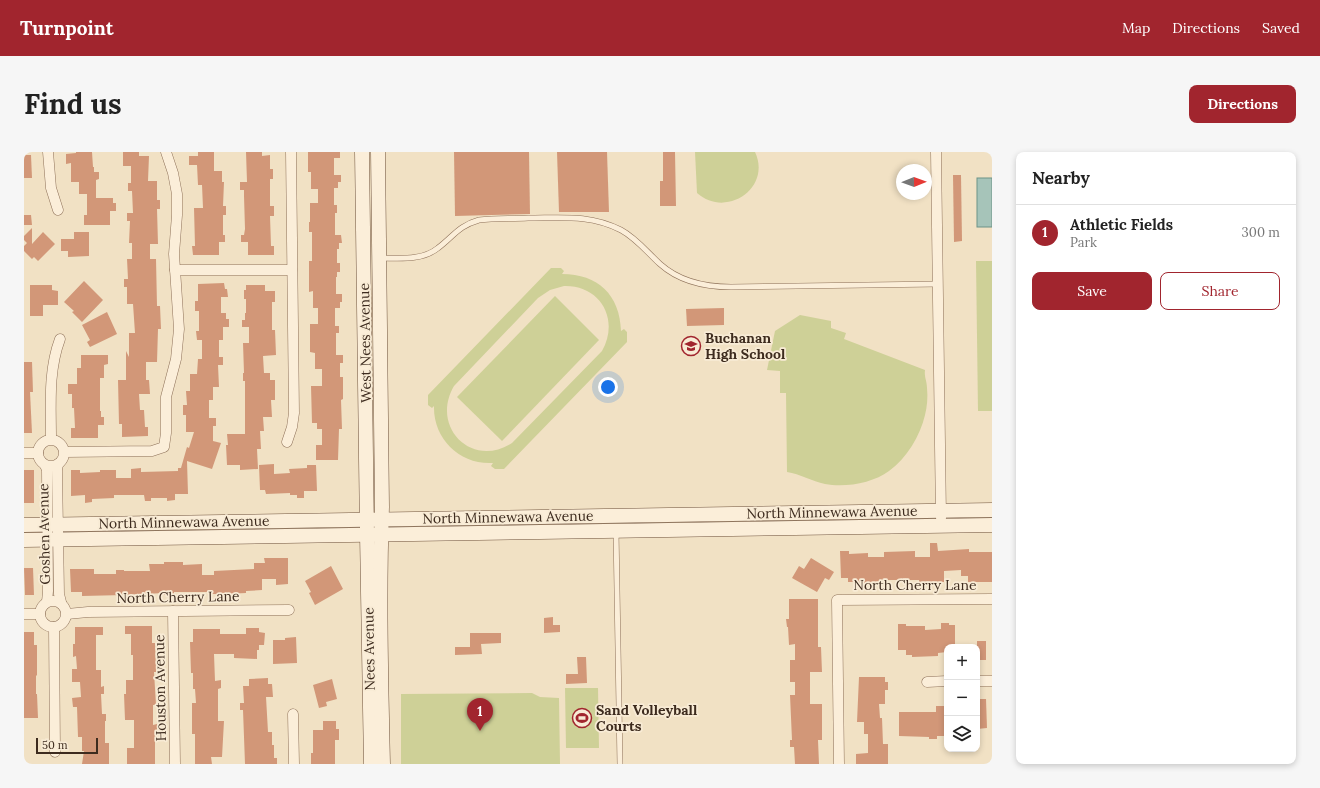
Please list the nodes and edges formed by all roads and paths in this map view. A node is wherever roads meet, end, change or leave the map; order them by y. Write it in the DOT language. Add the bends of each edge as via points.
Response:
graph roads {
  1 [pos="48,152"];
  2 [pos="166,152"];
  3 [pos="291,152"];
  4 [pos="362,152"];
  5 [pos="369,152"];
  6 [pos="378,152"];
  7 [pos="936,152"];
  8 [pos="58,210"];
  9 [pos="379,258"];
  10 [pos="175,270"];
  11 [pos="292,270"];
  12 [pos="938,284"];
  13 [pos="60,339"];
  14 [pos="51,439"];
  15 [pos="287,442"];
  16 [pos="64,452"];
  17 [pos="24,453"];
  18 [pos="38,453"];
  19 [pos="58,464"];
  20 [pos="45,465"];
  21 [pos="941,510"];
  22 [pos="992,510"];
  23 [pos="615,515"];
  24 [pos="367,518"];
  25 [pos="381,519"];
  26 [pos="53,524"];
  27 [pos="24,525"];
  28 [pos="992,525"];
  29 [pos="941,526"];
  30 [pos="616,530"];
  31 [pos="374,534"];
  32 [pos="53,539"];
  33 [pos="24,540"];
  34 [pos="992,599"];
  35 [pos="47,602"];
  36 [pos="61,602"];
  37 [pos="289,610"];
  38 [pos="173,611"];
  39 [pos="24,614"];
  40 [pos="40,614"];
  41 [pos="67,614"];
  42 [pos="54,627"];
  43 [pos="980,681"];
  44 [pos="992,681"];
  45 [pos="927,682"];
  46 [pos="944,682"];
  47 [pos="293,714"];
  48 [pos="56,752"];
  49 [pos="175,764"];
  50 [pos="294,764"];
  51 [pos="371,764"];
  52 [pos="382,764"];
  53 [pos="620,764"];
  54 [pos="839,764"];
  1 -- 8 [label="street" via="51,188"];
  2 -- 10 [label="street" via="177,194"];
  3 -- 11 [label="street"];
  4 -- 24 [label="main road, West Nees Avenue"];
  5 -- 9 [label="main road" via="371,249"];
  6 -- 9 [label="main road, West Nees Avenue"];
  7 -- 12 [label="street"];
  9 -- 12 [label="lane" via="422,256 437,249 464,225 479,220 578,217 595,220 620,230 644,247 668,271 704,286 731,288"];
  9 -- 25 [label="main road, West Nees Avenue"];
  10 -- 11 [label="street"];
  10 -- 16 [label="street" via="179,344 166,397 164,447 152,451"];
  11 -- 15 [label="street" via="294,413"];
  12 -- 21 [label="street"];
  13 -- 14 [label="street" via="51,375"];
  14 -- 16 [label="street" via="59,442"];
  14 -- 18 [label="street" via="42,443"];
  16 -- 19 [label="street" via="63,459"];
  17 -- 18 [label="street"];
  18 -- 20 [label="street"];
  19 -- 20 [label="street"];
  19 -- 26 [label="street, Goshen Avenue"];
  20 -- 26 [label="street, Goshen Avenue"];
  21 -- 22 [label="main road, North Minnewawa Avenue"];
  21 -- 23 [label="main road, North Minnewawa Avenue"];
  21 -- 29 [label="street"];
  23 -- 25 [label="main road, North Minnewawa Avenue"];
  23 -- 30 [label="main road"];
  24 -- 25 [label="main road, North Minnewawa Avenue"];
  24 -- 26 [label="main road, North Minnewawa Avenue"];
  24 -- 31 [label="main road, West Nees Avenue"];
  25 -- 31 [label="main road, West Nees Avenue"];
  26 -- 27 [label="main road, North Minnewawa Avenue"];
  26 -- 32 [label="street, Goshen Avenue"];
  28 -- 29 [label="main road, North Minnewawa Avenue"];
  29 -- 30 [label="main road, North Minnewawa Avenue"];
  30 -- 31 [label="main road, North Minnewawa Avenue"];
  30 -- 53 [label="lane"];
  31 -- 32 [label="main road, North Minnewawa Avenue"];
  31 -- 51 [label="main road, Nees Avenue"];
  31 -- 52 [label="main road, Nees Avenue"];
  32 -- 33 [label="main road, North Minnewawa Avenue"];
  32 -- 35 [label="street, Goshen Avenue"];
  32 -- 36 [label="street, Goshen Avenue"];
  34 -- 54 [label="street, North Cherry Lane" via="837,600"];
  35 -- 36 [label="street"];
  35 -- 40 [label="street"];
  36 -- 41 [label="street"];
  37 -- 38 [label="street, North Cherry Lane"];
  38 -- 41 [label="street, North Cherry Lane"];
  38 -- 49 [label="street, Houston Avenue"];
  39 -- 40 [label="street"];
  40 -- 42 [label="street" via="42,622"];
  41 -- 42 [label="street" via="63,624"];
  42 -- 48 [label="street"];
  43 -- 44 [label="street"];
  45 -- 46 [label="street"];
  47 -- 50 [label="street"];
}
